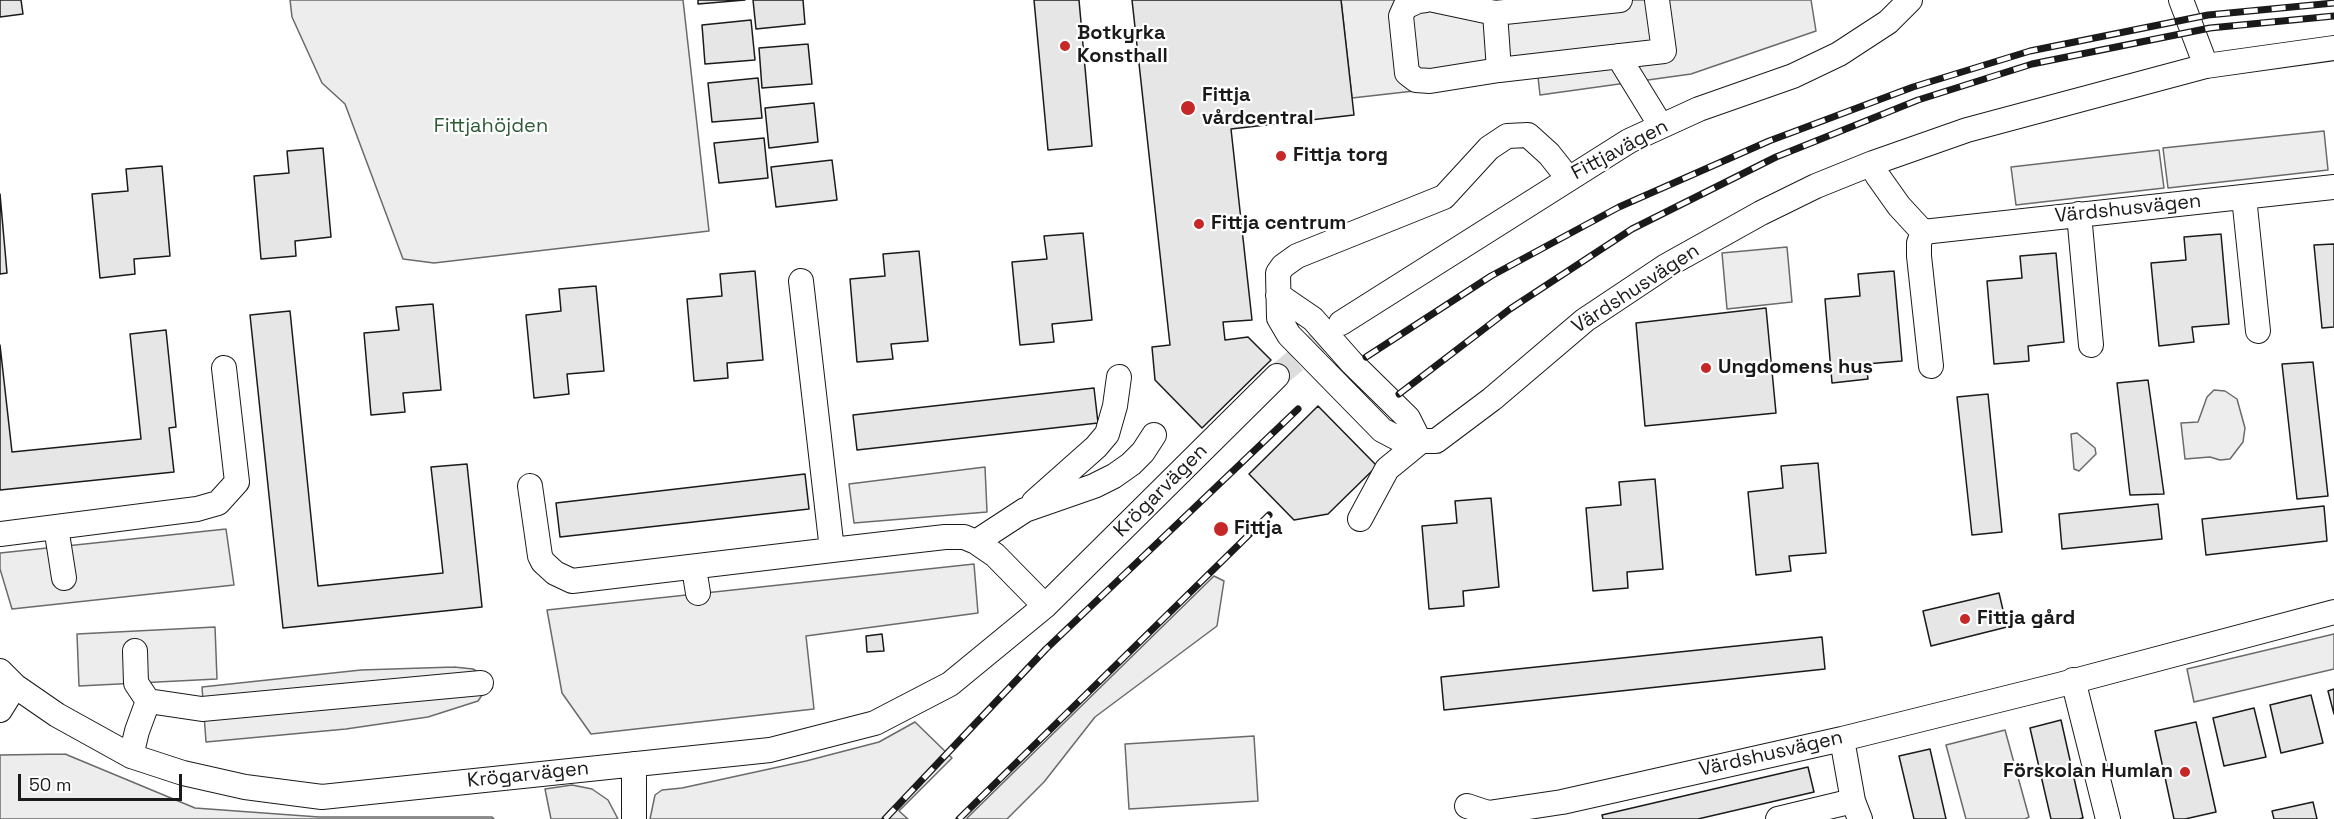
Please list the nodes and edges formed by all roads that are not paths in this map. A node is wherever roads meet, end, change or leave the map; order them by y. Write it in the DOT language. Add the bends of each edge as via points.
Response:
graph roads {
  1 [pos="1426,0"];
  2 [pos="1434,0"];
  3 [pos="1620,0"];
  4 [pos="1657,0"];
  5 [pos="1910,0"];
  6 [pos="2181,0"];
  7 [pos="1495,14"];
  8 [pos="2334,48"];
  9 [pos="1618,56"];
  10 [pos="2206,66"];
  11 [pos="1499,70"];
  12 [pos="1661,126"];
  13 [pos="1873,163"];
  14 [pos="1568,178"];
  15 [pos="2334,187"];
  16 [pos="2244,197"];
  17 [pos="2079,214"];
  18 [pos="1923,232"];
  19 [pos="801,281"];
  20 [pos="1341,323"];
  21 [pos="2258,331"];
  22 [pos="2091,345"];
  23 [pos="1931,366"];
  24 [pos="224,368"];
  25 [pos="1277,376"];
  26 [pos="1119,377"];
  27 [pos="1154,435"];
  28 [pos="1420,442"];
  29 [pos="530,486"];
  30 [pos="1025,510"];
  31 [pos="1360,519"];
  32 [pos="56,527"];
  33 [pos="0,534"];
  34 [pos="976,542"];
  35 [pos="832,550"];
  36 [pos="694,568"];
  37 [pos="64,578"];
  38 [pos="698,593"];
  39 [pos="1045,606"];
  40 [pos="2334,612"];
  41 [pos="135,651"];
  42 [pos="7,679"];
  43 [pos="2073,681"];
  44 [pos="481,683"];
  45 [pos="148,701"];
  46 [pos="0,710"];
  47 [pos="1842,739"];
  48 [pos="130,756"];
  49 [pos="634,764"];
  50 [pos="1467,806"];
  51 [pos="1856,810"];
  52 [pos="634,819"];
  53 [pos="1778,819"];
  54 [pos="2108,819"];
  1 -- 11 [label="street" via="1405,7 1401,16 1407,73 1416,80 1430,81"];
  2 -- 7 [label="street"];
  3 -- 7 [label="street"];
  4 -- 9 [label="street" via="1664,51"];
  5 -- 12 [label="street, Fittjavägen" via="1888,22 1839,54 1793,76"];
  6 -- 10 [label="street"];
  7 -- 11 [label="street"];
  8 -- 10 [label="street, Värdshusvägen"];
  9 -- 11 [label="street"];
  9 -- 12 [label="street"];
  10 -- 13 [label="street, Värdshusvägen" via="1967,130"];
  12 -- 14 [label="street, Fittjavägen"];
  13 -- 18 [label="street" via="1899,206"];
  13 -- 28 [label="street, Värdshusvägen" via="1761,213 1666,266 1584,320 1436,441"];
  14 -- 20 [label="street, Fittjavägen"];
  14 -- 28 [label="street" via="1528,135 1507,136 1489,148 1444,196 1297,256 1278,273 1279,318 1289,335 1382,430 1403,441"];
  15 -- 16 [label="street, Värdshusvägen"];
  16 -- 17 [label="street, Värdshusvägen"];
  16 -- 21 [label="street"];
  17 -- 18 [label="street, Värdshusvägen"];
  17 -- 22 [label="street"];
  18 -- 23 [label="street" via="1919,256"];
  19 -- 35 [label="street"];
  24 -- 32 [label="street" via="237,482 218,503"];
  25 -- 39 [label="street, Krögarvägen"];
  26 -- 30 [label="street" via="1107,435"];
  27 -- 30 [label="street, Krögarvägen" via="1143,452 1114,476"];
  28 -- 31 [label="street" via="1387,469"];
  29 -- 36 [label="street" via="540,556 563,578 572,581"];
  30 -- 34 [label="street, Krögarvägen"];
  32 -- 33 [label="street"];
  32 -- 37 [label="street"];
  34 -- 35 [label="street" via="964,537 945,537"];
  34 -- 39 [label="street" via="995,555"];
  35 -- 36 [label="street"];
  36 -- 38 [label="street"];
  39 -- 49 [label="street, Krögarvägen" via="950,684 875,723 770,750"];
  40 -- 43 [label="street, Värdshusvägen"];
  41 -- 45 [label="street" via="136,683"];
  42 -- 46 [label="street"];
  42 -- 48 [label="street, Krögarvägen" via="57,715"];
  43 -- 47 [label="street, Värdshusvägen"];
  43 -- 54 [label="street"];
  44 -- 45 [label="street" via="202,709"];
  45 -- 48 [label="street"];
  47 -- 50 [label="street, Värdshusvägen" via="1562,802 1488,813"];
  47 -- 51 [label="street"];
  48 -- 49 [label="street, Krögarvägen" via="245,787 322,797"];
  49 -- 52 [label="street"];
  51 -- 53 [label="street"];
}
